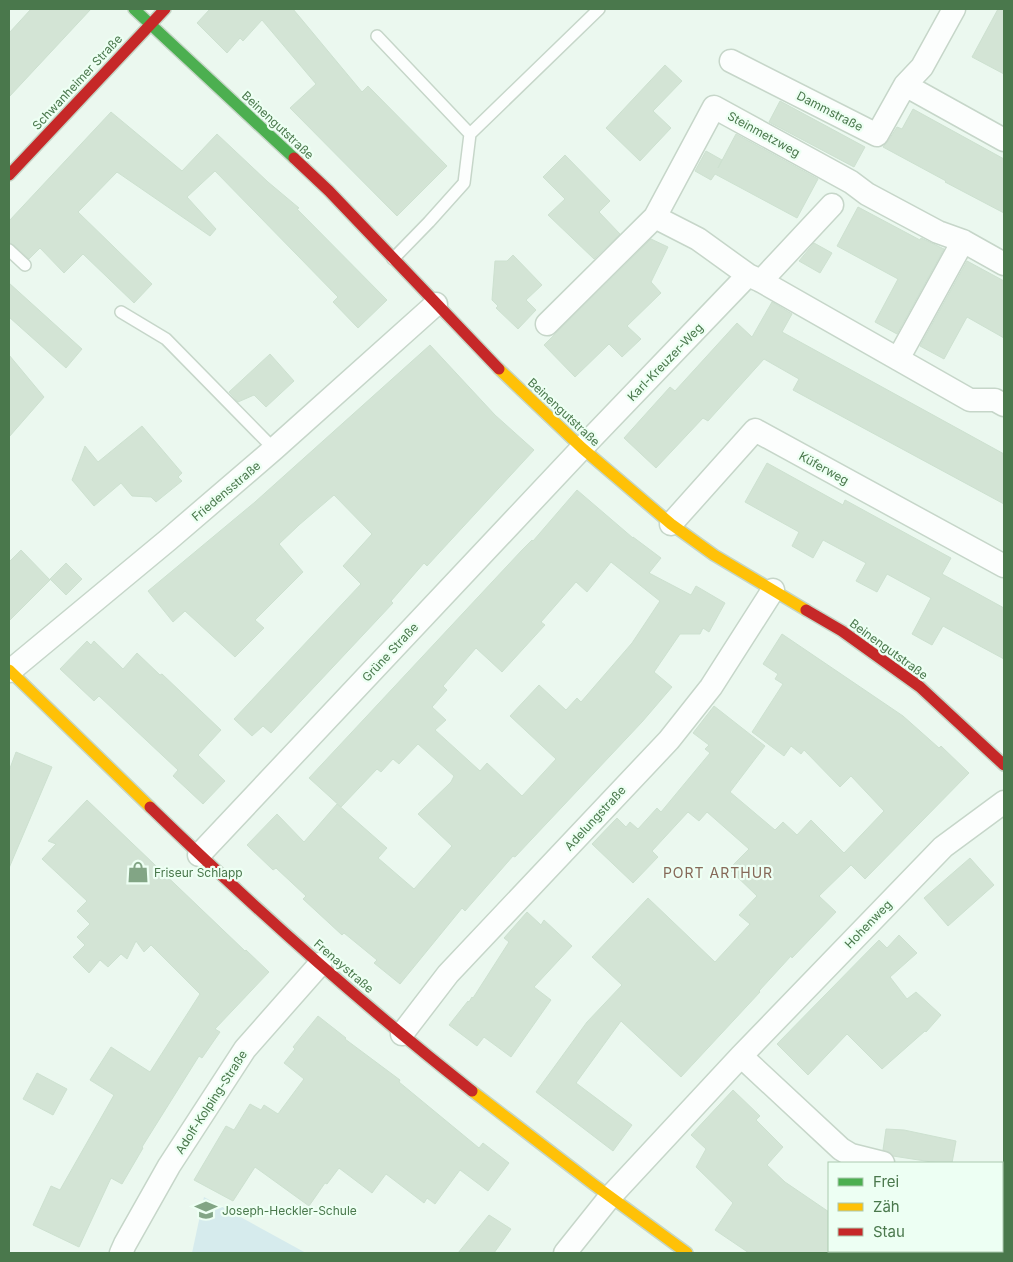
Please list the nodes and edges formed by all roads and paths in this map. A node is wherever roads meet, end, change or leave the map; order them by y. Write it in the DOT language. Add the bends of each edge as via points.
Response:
graph roads {
  1 [pos="134,9"];
  2 [pos="165,9"];
  3 [pos="599,9"];
  4 [pos="954,9"];
  5 [pos="150,24"];
  6 [pos="376,36"];
  7 [pos="731,61"];
  8 [pos="905,85"];
  9 [pos="470,134"];
  10 [pos="1004,140"];
  11 [pos="9,175"];
  12 [pos="832,205"];
  13 [pos="655,217"];
  14 [pos="963,241"];
  15 [pos="9,250"];
  16 [pos="393,259"];
  17 [pos="1004,264"];
  18 [pos="25,265"];
  19 [pos="754,278"];
  20 [pos="436,304"];
  21 [pos="122,312"];
  22 [pos="548,324"];
  23 [pos="898,359"];
  24 [pos="1004,404"];
  25 [pos="582,448"];
  26 [pos="274,450"];
  27 [pos="671,524"];
  28 [pos="1004,566"];
  29 [pos="773,590"];
  30 [pos="9,671"];
  31 [pos="1004,765"];
  32 [pos="1004,802"];
  33 [pos="199,855"];
  34 [pos="320,964"];
  35 [pos="402,1034"];
  36 [pos="741,1056"];
  37 [pos="879,1162"];
  38 [pos="609,1198"];
  39 [pos="122,1253"];
  40 [pos="565,1253"];
  41 [pos="687,1253"];
  1 -- 5 [label="street, Beinengutstraße"];
  2 -- 5 [label="street, Schwanheimer Straße"];
  3 -- 9 [label="lane"];
  4 -- 8 [label="street, Dammstraße" via="922,67"];
  5 -- 11 [label="street, Schwanheimer Straße"];
  5 -- 16 [label="street, Beinengutstraße" via="329,191"];
  6 -- 9 [label="lane"];
  7 -- 8 [label="street, Dammstraße" via="878,135"];
  8 -- 10 [label="street"];
  9 -- 16 [label="lane" via="464,183"];
  12 -- 19 [label="street, Karl-Kreuzer-Weg"];
  13 -- 14 [label="street, Steinmetzweg" via="714,107 851,182 867,194 938,232"];
  13 -- 19 [label="street" via="698,239"];
  13 -- 22 [label="street, Steinmetzweg"];
  14 -- 17 [label="street, Steinmetzweg"];
  14 -- 23 [label="street"];
  15 -- 18 [label="lane"];
  16 -- 20 [label="street, Beinengutstraße"];
  19 -- 23 [label="street"];
  19 -- 25 [label="street, Karl-Kreuzer-Weg"];
  20 -- 25 [label="street, Beinengutstraße" via="506,377"];
  20 -- 26 [label="street, Friedensstraße"];
  21 -- 26 [label="lane" via="166,339"];
  23 -- 24 [label="street" via="970,400 995,400"];
  25 -- 27 [label="street, Beinengutstraße"];
  25 -- 33 [label="street, Grüne Straße"];
  26 -- 30 [label="street, Friedensstraße"];
  27 -- 28 [label="street, Küferweg" via="755,430"];
  27 -- 29 [label="street, Beinengutstraße" via="714,556"];
  29 -- 31 [label="street, Beinengutstraße" via="842,631 920,687"];
  29 -- 35 [label="street, Adelungstraße" via="711,687 669,740 448,974"];
  30 -- 33 [label="street, Frenaystraße"];
  32 -- 36 [label="street, Hohenweg" via="942,847"];
  33 -- 34 [label="street, Frenaystraße"];
  34 -- 35 [label="street, Frenaystraße"];
  34 -- 39 [label="street, Adolf-Kolping-Straße" via="245,1049 169,1166"];
  35 -- 38 [label="street, Frenaystraße"];
  36 -- 37 [label="street" via="841,1148 851,1155"];
  36 -- 38 [label="street, Hohenweg"];
  38 -- 40 [label="street, Hohenweg"];
  38 -- 41 [label="street, Frenaystraße"];
}
